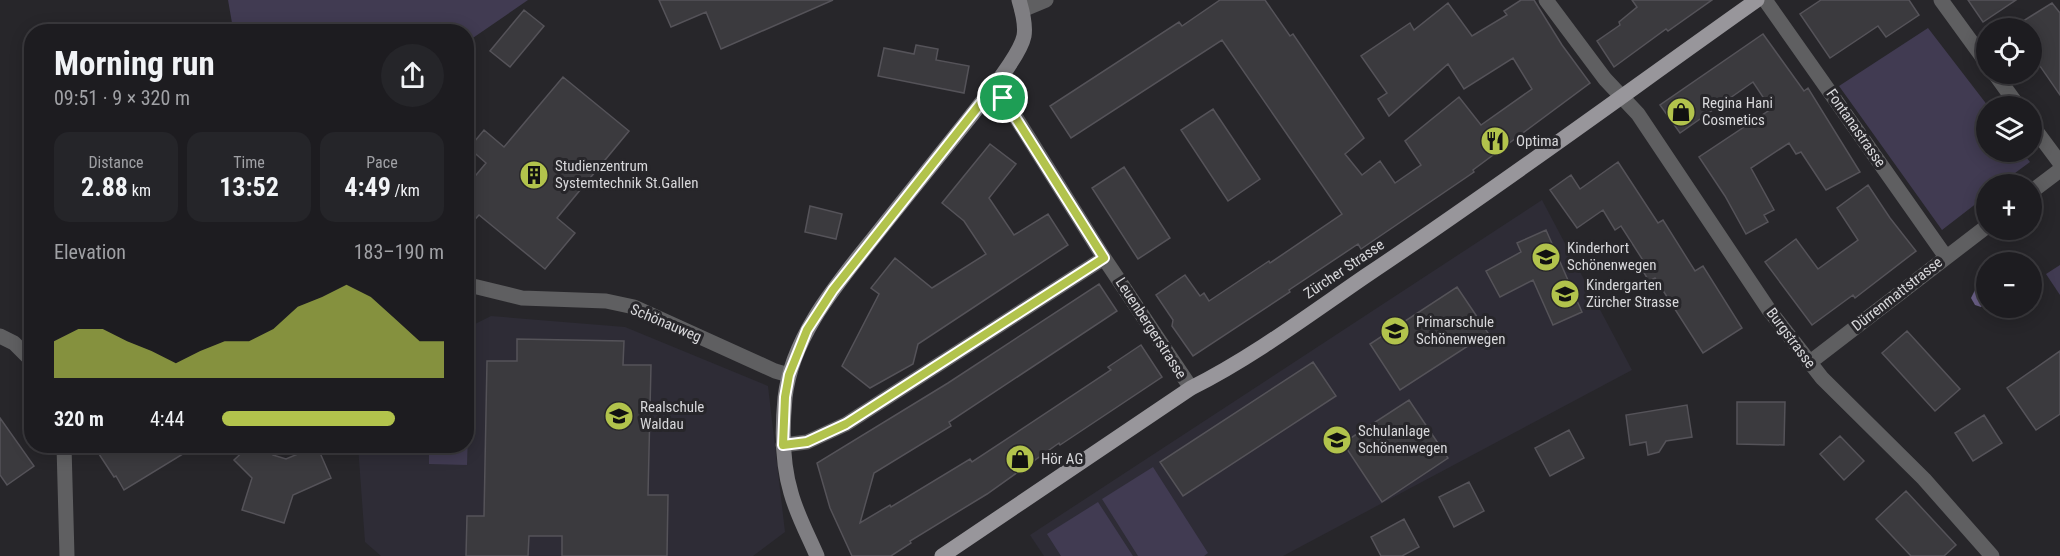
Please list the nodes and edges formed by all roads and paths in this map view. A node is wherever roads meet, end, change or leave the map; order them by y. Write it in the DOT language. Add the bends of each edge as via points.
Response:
graph roads {
  1 [pos="1046,0"];
  2 [pos="1546,0"];
  3 [pos="1758,0"];
  4 [pos="1765,0"];
  5 [pos="1941,0"];
  6 [pos="1021,5"];
  7 [pos="1976,48"];
  8 [pos="992,89"];
  9 [pos="1621,96"];
  10 [pos="2042,139"];
  11 [pos="2060,164"];
  12 [pos="2060,170"];
  13 [pos="2042,184"];
  14 [pos="1976,234"];
  15 [pos="1946,257"];
  16 [pos="1104,258"];
  17 [pos="474,286"];
  18 [pos="0,336"];
  19 [pos="24,353"];
  20 [pos="1809,363"];
  21 [pos="789,375"];
  22 [pos="1191,388"];
  23 [pos="783,445"];
  24 [pos="64,453"];
  25 [pos="67,556"];
  26 [pos="817,556"];
  27 [pos="942,556"];
  28 [pos="1992,556"];
  1 -- 6 [label="street"];
  2 -- 9 [label="street, Burgstrasse"];
  3 -- 9 [label="main road, Zürcher Strasse"];
  4 -- 15 [label="street, Fontanastrasse"];
  5 -- 7 [label="street"];
  6 -- 8 [label="street" via="1024,36"];
  8 -- 16 [label="street, Leuenbergerstrasse" via="1003,98"];
  8 -- 21 [label="street" via="833,290 807,330"];
  9 -- 20 [label="street, Burgstrasse" via="1638,114"];
  9 -- 22 [label="main road, Zürcher Strasse" via="1444,223 1271,340"];
  10 -- 11 [label="street"];
  12 -- 13 [label="street"];
  14 -- 15 [label="street, Dürrenmattstrasse"];
  15 -- 20 [label="street, Dürrenmattstrasse"];
  16 -- 22 [label="street, Leuenbergerstrasse"];
  16 -- 23 [label="street" via="846,424 807,442"];
  17 -- 21 [label="street, Schönauweg" via="522,298 606,301 634,307"];
  18 -- 19 [label="street"];
  20 -- 28 [label="street, Burgstrasse" via="1924,479"];
  21 -- 23 [label="street"];
  22 -- 27 [label="main road, Zürcher Strasse"];
  23 -- 26 [label="street" via="790,491"];
  24 -- 25 [label="street"];
}
